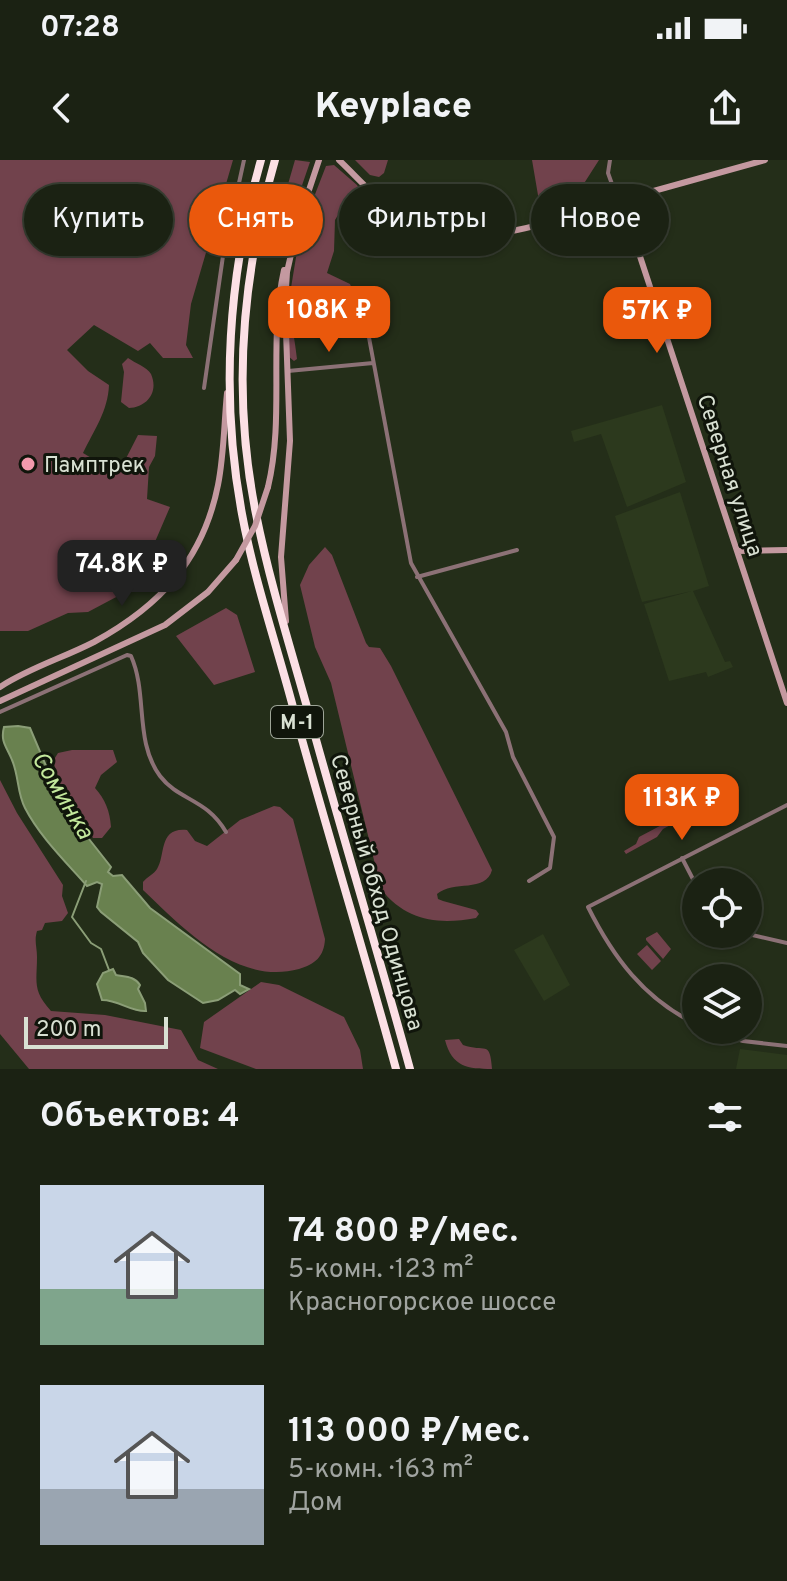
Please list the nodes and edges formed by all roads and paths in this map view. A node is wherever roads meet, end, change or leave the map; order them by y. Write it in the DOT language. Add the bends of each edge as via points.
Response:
graph roads {
  1 [pos="244,160"];
  2 [pos="261,160"];
  3 [pos="275,160"];
  4 [pos="610,160"];
  5 [pos="765,160"];
  6 [pos="320,161"];
  7 [pos="340,161"];
  8 [pos="311,184"];
  9 [pos="612,184"];
  10 [pos="669,187"];
  11 [pos="531,226"];
  12 [pos="288,256"];
  13 [pos="292,256"];
  14 [pos="640,256"];
  15 [pos="362,300"];
  16 [pos="373,363"];
  17 [pos="229,368"];
  18 [pos="287,371"];
  19 [pos="204,388"];
  20 [pos="517,550"];
  21 [pos="787,550"];
  22 [pos="737,551"];
  23 [pos="417,577"];
  24 [pos="296,668"];
  25 [pos="0,687"];
  26 [pos="0,701"];
  27 [pos="787,703"];
  28 [pos="0,712"];
  29 [pos="787,805"];
  30 [pos="226,832"];
  31 [pos="682,858"];
  32 [pos="687,868"];
  33 [pos="529,881"];
  34 [pos="762,937"];
  35 [pos="787,943"];
  36 [pos="682,1016"];
  37 [pos="762,1043"];
  38 [pos="787,1046"];
  39 [pos="396,1069"];
  40 [pos="410,1069"];
  1 -- 19 [label="street" via="225,241"];
  2 -- 17 [label="highway, Северный обход Одинцова / М-1" via="239,259"];
  3 -- 24 [label="highway, Северный обход Одинцова / М-1" via="249,282 243,411 255,513"];
  4 -- 9 [label="street"];
  5 -- 10 [label="main road"];
  6 -- 8 [label="main road"];
  7 -- 11 [label="main road" via="405,217 440,231 494,235"];
  12 -- 26 [label="main road, bridge" via="278,303 275,439 268,487 236,560 208,592 165,625"];
  13 -- 18 [label="main road" via="285,288"];
  14 -- 22 [label="main road, Северная улица"];
  15 -- 16 [label="street"];
  16 -- 18 [label="street"];
  16 -- 23 [label="street"];
  17 -- 25 [label="main road" via="218,483 191,557 154,602 131,620"];
  17 -- 39 [label="highway, Северный обход Одинцова / М-1" via="233,453 247,537"];
  18 -- 24 [label="main road" via="290,441 281,557"];
  20 -- 23 [label="street"];
  21 -- 22 [label="main road"];
  22 -- 27 [label="main road, Северная улица"];
  23 -- 33 [label="street" via="506,732 513,757 554,837 550,868"];
  24 -- 40 [label="highway, Северный обход Одинцова / М-1"];
  28 -- 30 [label="street" via="131,656 154,766 161,778 217,816"];
  29 -- 31 [label="street"];
  31 -- 32 [label="street"];
  31 -- 36 [label="street" via="588,907 632,977"];
  34 -- 35 [label="street"];
  37 -- 38 [label="street"];
}
